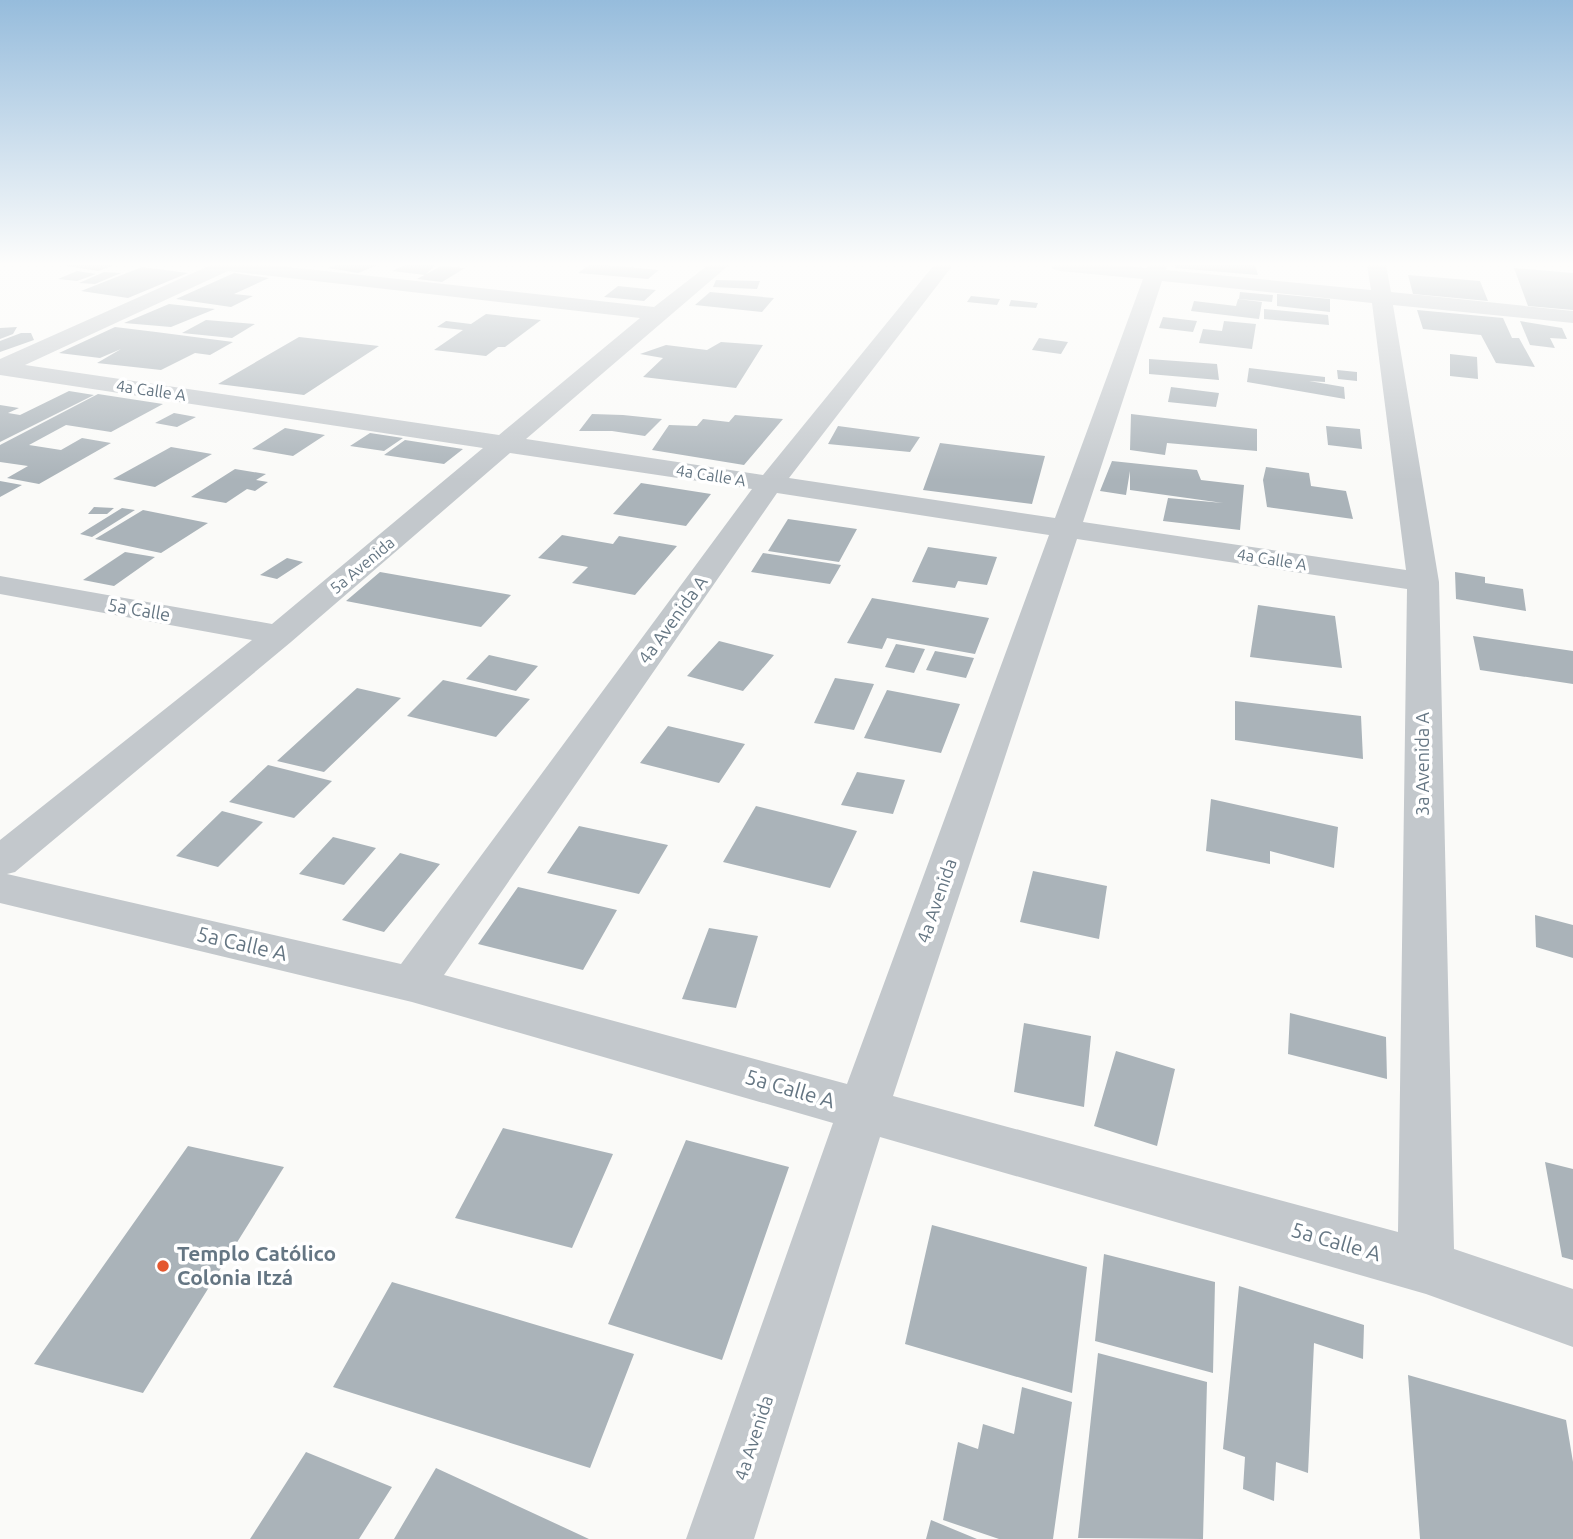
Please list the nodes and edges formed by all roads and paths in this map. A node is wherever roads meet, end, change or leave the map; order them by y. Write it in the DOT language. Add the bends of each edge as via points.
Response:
graph roads {
  1 [pos="68,337"];
  2 [pos="631,337"];
  3 [pos="887,337"];
  4 [pos="1133,337"];
  5 [pos="1388,337"];
  6 [pos="0,368"];
  7 [pos="507,443"];
  8 [pos="771,484"];
  9 [pos="1067,528"];
  10 [pos="1423,582"];
  11 [pos="0,585"];
  12 [pos="279,635"];
  13 [pos="0,862"];
  14 [pos="0,888"];
  15 [pos="412,984"];
  16 [pos="863,1110"];
  17 [pos="1426,1267"];
  18 [pos="1573,1318"];
  19 [pos="720,1539"];
  1 -- 6 [label="street"];
  2 -- 7 [label="street, 5a Avenida"];
  3 -- 8 [label="street, 4a Avenida A"];
  4 -- 9 [label="street, 4a Avenida"];
  5 -- 10 [label="street, 3a Avenida A"];
  6 -- 7 [label="street, 4a Calle A"];
  7 -- 8 [label="street, 4a Calle A"];
  7 -- 12 [label="street, 5a Avenida"];
  8 -- 9 [label="street, 4a Calle A"];
  8 -- 15 [label="street, 4a Avenida A"];
  9 -- 10 [label="street, 4a Calle A"];
  9 -- 16 [label="street, 4a Avenida"];
  10 -- 17 [label="street, 3a Avenida A"];
  11 -- 12 [label="street, 5a Calle"];
  12 -- 13 [label="street, 5a Avenida"];
  14 -- 15 [label="street, 5a Calle A"];
  15 -- 16 [label="street, 5a Calle A"];
  16 -- 17 [label="street, 5a Calle A"];
  16 -- 19 [label="street, 4a Avenida"];
  17 -- 18 [label="street, 5a Calle A"];
}
